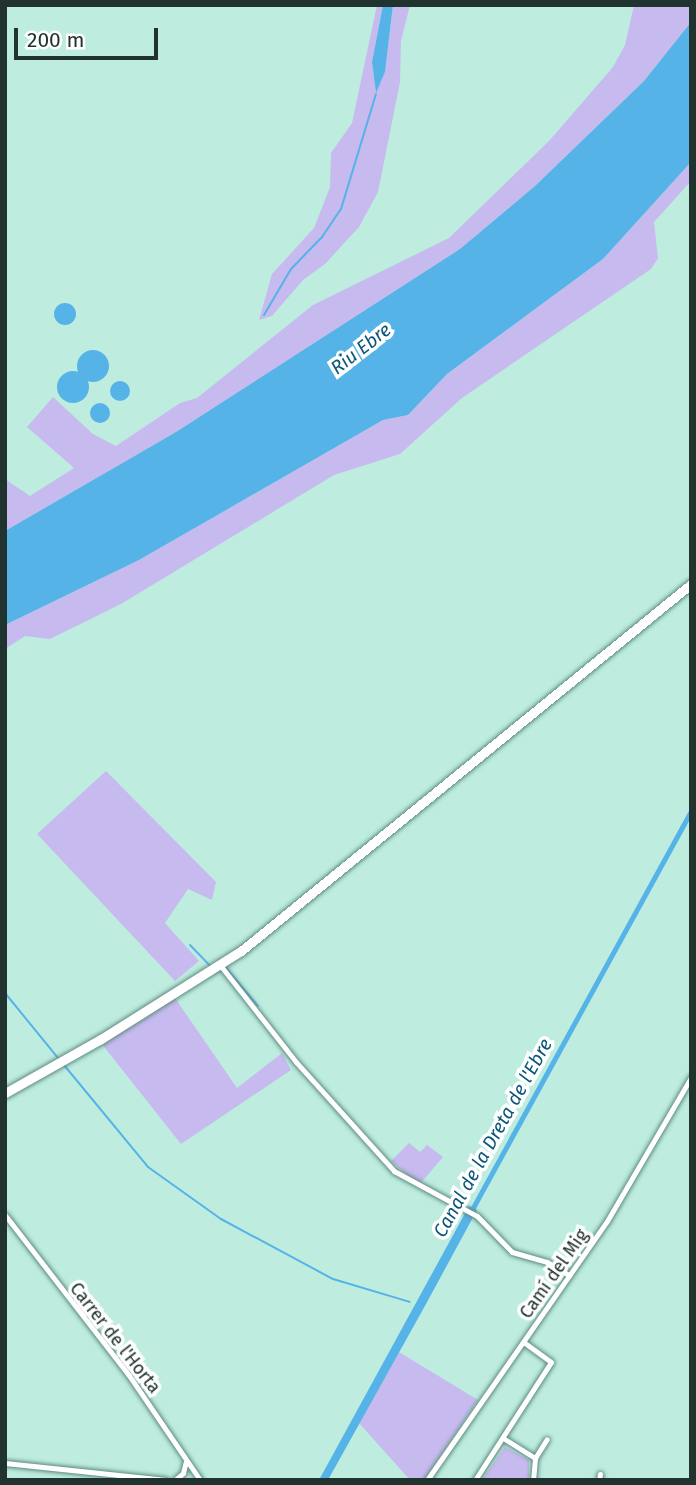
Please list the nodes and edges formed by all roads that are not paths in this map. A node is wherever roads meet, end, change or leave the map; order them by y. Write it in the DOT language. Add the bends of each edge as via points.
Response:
graph roads {
  1 [pos="691,584"];
  2 [pos="220,965"];
  3 [pos="691,1077"];
  4 [pos="5,1090"];
  5 [pos="5,1215"];
  6 [pos="569,1275"];
  7 [pos="523,1342"];
  8 [pos="503,1438"];
  9 [pos="547,1439"];
  10 [pos="535,1458"];
  11 [pos="186,1461"];
  12 [pos="5,1462"];
  13 [pos="181,1476"];
  14 [pos="196,1477"];
  15 [pos="166,1480"];
  16 [pos="175,1480"];
  17 [pos="427,1480"];
  18 [pos="475,1480"];
  19 [pos="533,1480"];
  1 -- 2 [label="main road" via="613,652"];
  2 -- 4 [label="main road" via="61,1062"];
  2 -- 6 [label="street" via="296,1062 394,1171 475,1215 512,1252 547,1262"];
  3 -- 6 [label="street, Camí del Mig" via="607,1221"];
  5 -- 11 [label="street, Carrer de l'Horta" via="135,1383"];
  6 -- 7 [label="street, Camí del Mig"];
  7 -- 8 [label="street" via="551,1362"];
  7 -- 17 [label="street, Camí del Mig"];
  8 -- 10 [label="street"];
  8 -- 18 [label="street"];
  9 -- 10 [label="street"];
  10 -- 19 [label="street"];
  11 -- 13 [label="street"];
  11 -- 14 [label="street, Carrer de l'Horta"];
  12 -- 15 [label="street"];
  13 -- 14 [label="street"];
  13 -- 16 [label="street"];
}
